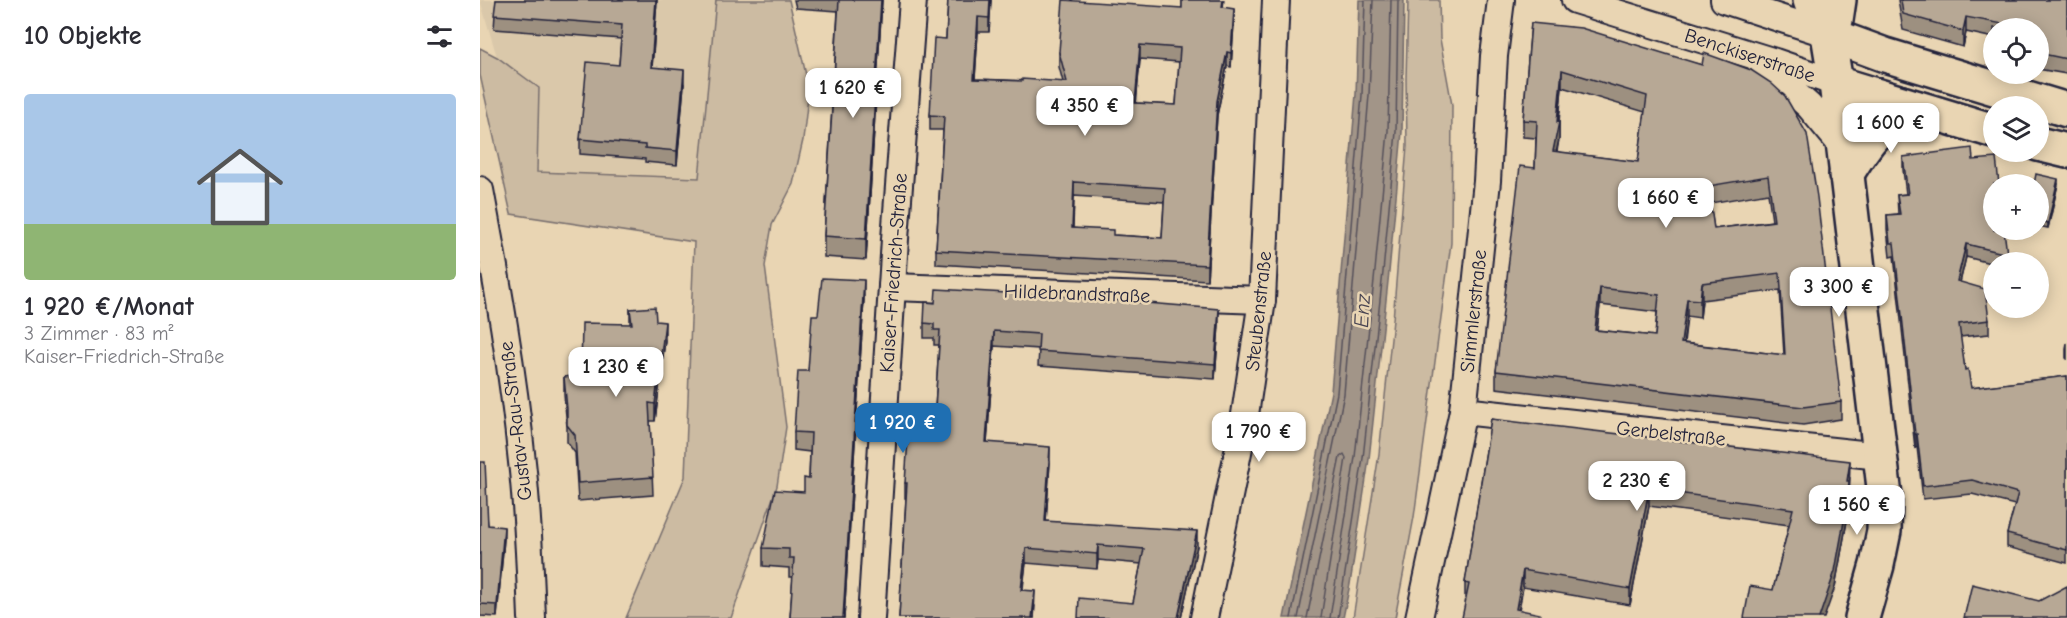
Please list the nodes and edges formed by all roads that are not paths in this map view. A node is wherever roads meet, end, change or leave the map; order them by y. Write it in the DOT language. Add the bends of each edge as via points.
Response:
graph roads {
  1 [pos="913,0"];
  2 [pos="1276,0"];
  3 [pos="1501,0"];
  4 [pos="1575,0"];
  5 [pos="1724,0"];
  6 [pos="1810,0"];
  7 [pos="1839,0"];
  8 [pos="1828,34"];
  9 [pos="1749,55"];
  10 [pos="1836,83"];
  11 [pos="1917,108"];
  12 [pos="2067,110"];
  13 [pos="1983,128"];
  14 [pos="2049,147"];
  15 [pos="2067,151"];
  16 [pos="1845,161"];
  17 [pos="480,190"];
  18 [pos="892,287"];
  19 [pos="1262,300"];
  20 [pos="1463,411"];
  21 [pos="1880,456"];
  22 [pos="532,618"];
  23 [pos="871,618"];
  24 [pos="1204,618"];
  25 [pos="1419,618"];
  26 [pos="1862,618"];
  1 -- 18 [label="street, Kaiser-Friedrich-Straße"];
  2 -- 19 [label="street, Steubenstraße"];
  3 -- 20 [label="street, Simmlerstraße"];
  4 -- 9 [label="street, Benckiserstraße"];
  5 -- 8 [label="street"];
  6 -- 8 [label="main road" via="1817,20"];
  7 -- 8 [label="main road" via="1836,20"];
  8 -- 10 [label="main road"];
  8 -- 12 [label="main road"];
  9 -- 10 [label="street, Benckiserstraße"];
  9 -- 16 [label="street" via="1809,106"];
  10 -- 11 [label="main road, Benckiserstraße"];
  10 -- 16 [label="main road"];
  11 -- 13 [label="main road, Benckiserstraße"];
  11 -- 16 [label="main road" via="1886,123"];
  14 -- 15 [label="main road"];
  16 -- 21 [label="main road"];
  17 -- 22 [label="street, Gustav-Rau-Straße" via="520,442"];
  18 -- 19 [label="street, Hildebrandstraße"];
  18 -- 23 [label="street, Kaiser-Friedrich-Straße"];
  19 -- 24 [label="street, Steubenstraße" via="1243,428"];
  20 -- 21 [label="street, Gerbelstraße"];
  20 -- 25 [label="street, Simmlerstraße"];
  21 -- 26 [label="main road" via="1884,531"];
}
